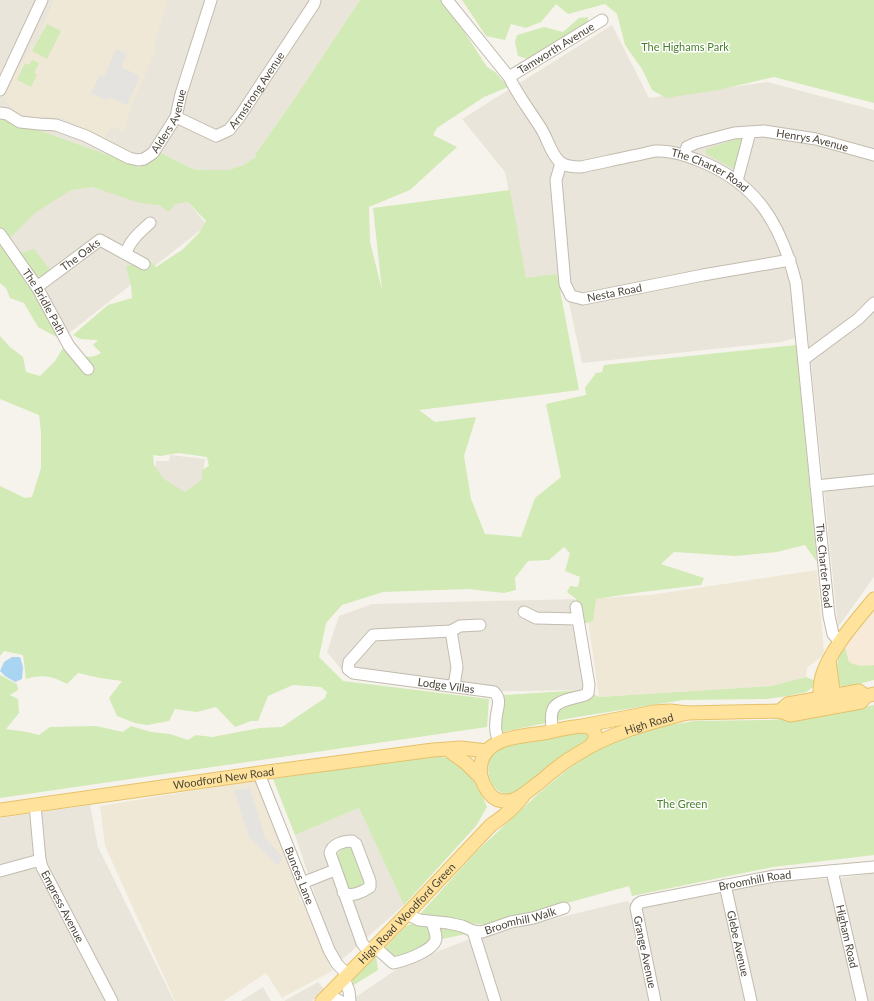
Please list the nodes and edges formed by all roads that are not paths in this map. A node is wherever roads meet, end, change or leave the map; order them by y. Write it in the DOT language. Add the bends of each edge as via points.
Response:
graph roads {
  1 [pos="42,0"];
  2 [pos="211,0"];
  3 [pos="315,0"];
  4 [pos="447,0"];
  5 [pos="602,20"];
  6 [pos="509,77"];
  7 [pos="0,90"];
  8 [pos="0,113"];
  9 [pos="176,117"];
  10 [pos="750,132"];
  11 [pos="684,155"];
  12 [pos="874,155"];
  13 [pos="561,163"];
  14 [pos="737,181"];
  15 [pos="150,224"];
  16 [pos="0,234"];
  17 [pos="126,254"];
  18 [pos="790,260"];
  19 [pos="144,264"];
  20 [pos="36,287"];
  21 [pos="874,303"];
  22 [pos="804,359"];
  23 [pos="88,369"];
  24 [pos="874,480"];
  25 [pos="816,486"];
  26 [pos="874,600"];
  27 [pos="576,607"];
  28 [pos="524,612"];
  29 [pos="577,619"];
  30 [pos="480,625"];
  31 [pos="451,631"];
  32 [pos="840,642"];
  33 [pos="829,661"];
  34 [pos="454,686"];
  35 [pos="870,695"];
  36 [pos="835,701"];
  37 [pos="820,704"];
  38 [pos="687,713"];
  39 [pos="582,726"];
  40 [pos="553,731"];
  41 [pos="499,742"];
  42 [pos="591,746"];
  43 [pos="448,750"];
  44 [pos="487,751"];
  45 [pos="260,773"];
  46 [pos="482,779"];
  47 [pos="524,795"];
  48 [pos="491,796"];
  49 [pos="35,805"];
  50 [pos="0,810"];
  51 [pos="491,826"];
  52 [pos="40,860"];
  53 [pos="874,867"];
  54 [pos="335,870"];
  55 [pos="0,871"];
  56 [pos="832,871"];
  57 [pos="302,883"];
  58 [pos="725,885"];
  59 [pos="343,892"];
  60 [pos="638,904"];
  61 [pos="564,908"];
  62 [pos="407,914"];
  63 [pos="432,922"];
  64 [pos="473,931"];
  65 [pos="372,949"];
  66 [pos="346,976"];
  67 [pos="330,999"];
  68 [pos="112,1001"];
  69 [pos="350,1001"];
  70 [pos="496,1001"];
  71 [pos="655,1001"];
  72 [pos="751,1001"];
  73 [pos="862,1001"];
  1 -- 7 [label="street"];
  2 -- 9 [label="street, Alders Avenue"];
  3 -- 9 [label="street, Armstrong Avenue" via="245,110 229,130 216,136"];
  4 -- 6 [label="street"];
  5 -- 6 [label="street, Tamworth Avenue"];
  6 -- 13 [label="street"];
  8 -- 9 [label="street, Alders Avenue" via="20,122 56,125 86,136 128,158 138,160 154,153"];
  10 -- 11 [label="street, Henrys Avenue" via="696,143 687,147"];
  10 -- 12 [label="street, Henrys Avenue" via="764,131 816,139"];
  10 -- 14 [label="street"];
  11 -- 13 [label="street, The Charter Road" via="657,151 581,167 572,168"];
  11 -- 14 [label="street, The Charter Road" via="714,167"];
  13 -- 18 [label="street, Nesta Road" via="556,180 565,284 572,296 582,299"];
  14 -- 18 [label="street, The Charter Road" via="755,197 776,227"];
  15 -- 17 [label="street" via="127,247"];
  16 -- 20 [label="street, The Bridle Path"];
  17 -- 19 [label="street, The Oaks"];
  17 -- 20 [label="street, The Oaks" via="100,240"];
  18 -- 22 [label="street, The Charter Road" via="796,283"];
  20 -- 23 [label="street, The Bridle Path" via="69,346"];
  21 -- 22 [label="street" via="858,319"];
  22 -- 25 [label="street, The Charter Road"];
  24 -- 25 [label="street"];
  25 -- 32 [label="street, The Charter Road" via="831,625 833,634"];
  26 -- 32 [label="main road"];
  27 -- 29 [label="street"];
  28 -- 29 [label="street" via="536,618"];
  29 -- 40 [label="street" via="589,685 588,693 557,704 551,712"];
  30 -- 31 [label="street" via="460,626"];
  31 -- 34 [label="street" via="457,666"];
  31 -- 34 [label="street, Lodge Villas" via="372,635 349,662 348,669 353,673"];
  32 -- 33 [label="main road"];
  33 -- 36 [label="main road"];
  33 -- 37 [label="main road" via="821,680"];
  34 -- 41 [label="street, Lodge Villas" via="494,692 497,695 499,703 496,732"];
  35 -- 36 [label="main road" via="859,691"];
  36 -- 37 [label="main road"];
  37 -- 38 [label="main road" via="790,715 780,711"];
  38 -- 39 [label="main road, High Road" via="654,712"];
  38 -- 42 [label="main road, High Road" via="634,728"];
  39 -- 40 [label="main road"];
  39 -- 42 [label="main road" via="590,727 595,733 595,740"];
  40 -- 41 [label="main road"];
  41 -- 44 [label="main road"];
  42 -- 47 [label="main road, High Road"];
  43 -- 44 [label="main road, Woodford New Road" via="461,748"];
  43 -- 45 [label="main road, Woodford New Road"];
  43 -- 46 [label="main road"];
  44 -- 46 [label="main road" via="481,762"];
  45 -- 49 [label="main road, Woodford New Road"];
  45 -- 57 [label="street, Bunces Lane"];
  46 -- 48 [label="main road"];
  47 -- 48 [label="main road" via="506,802"];
  47 -- 51 [label="main road, High Road Woodford Green"];
  48 -- 51 [label="main road" via="494,813"];
  49 -- 50 [label="main road, Woodford New Road"];
  49 -- 52 [label="street, Empress Avenue"];
  51 -- 62 [label="main road, High Road Woodford Green"];
  52 -- 55 [label="street"];
  52 -- 68 [label="street, Empress Avenue"];
  53 -- 56 [label="street, Broomhill Road"];
  54 -- 57 [label="street"];
  54 -- 59 [label="street"];
  54 -- 59 [label="street" via="331,849 352,841 356,844 370,880 370,887 351,895"];
  56 -- 58 [label="street, Broomhill Road" via="774,876"];
  56 -- 73 [label="street, Higham Road"];
  57 -- 66 [label="street, Bunces Lane" via="331,955"];
  58 -- 60 [label="street, Broomhill Road"];
  58 -- 72 [label="street, Glebe Avenue"];
  59 -- 65 [label="street" via="362,943"];
  60 -- 71 [label="street, Grange Avenue" via="636,908"];
  61 -- 64 [label="street, Broomhill Walk" via="482,932"];
  62 -- 63 [label="street, Broomhill Walk" via="419,920"];
  62 -- 65 [label="main road, High Road Woodford Green"];
  63 -- 64 [label="street, Broomhill Walk" via="462,926"];
  63 -- 65 [label="street" via="435,943 419,954 394,963"];
  64 -- 70 [label="street"];
  65 -- 66 [label="main road, High Road Woodford Green"];
  66 -- 67 [label="main road, High Road Woodford Green"];
  66 -- 69 [label="street"];
}
